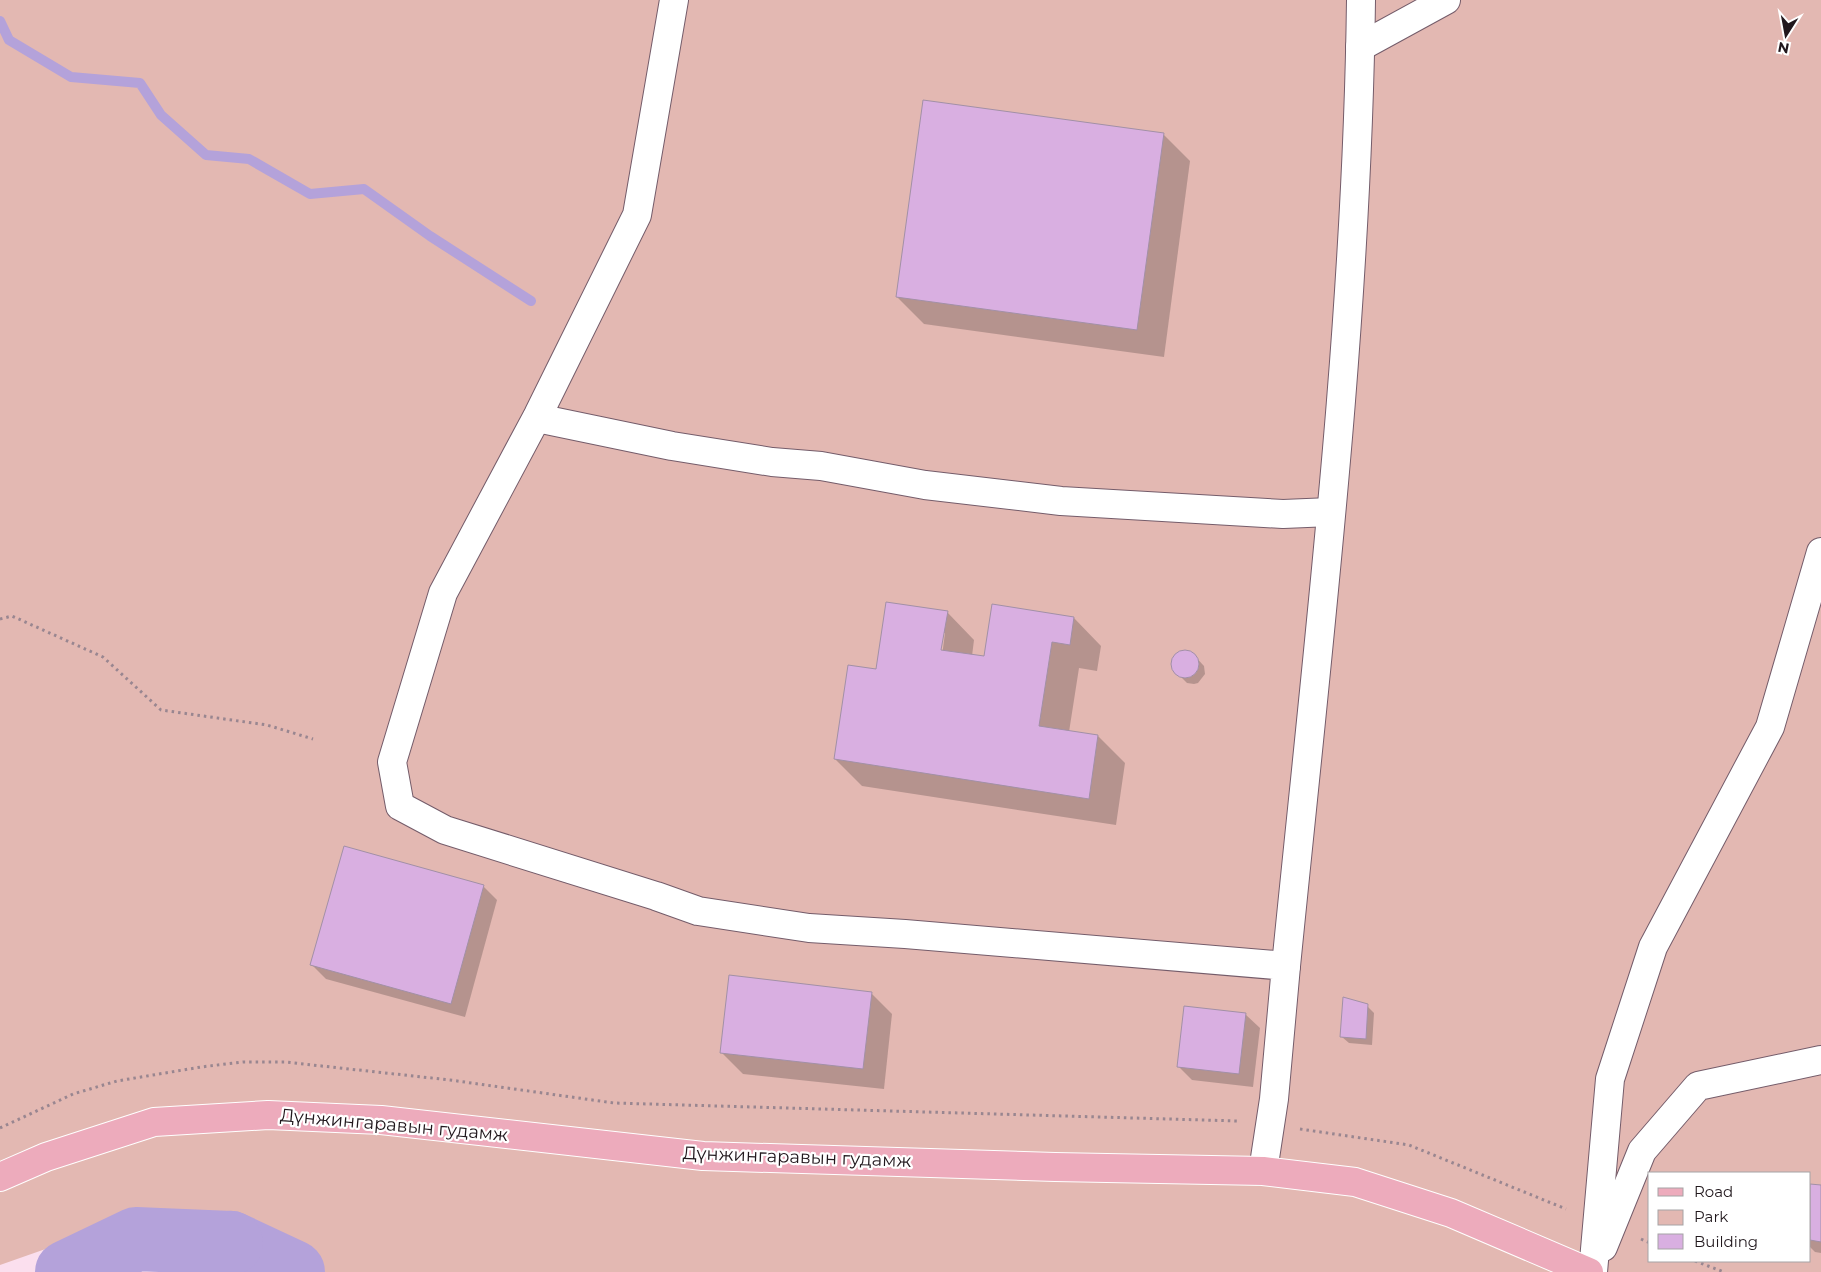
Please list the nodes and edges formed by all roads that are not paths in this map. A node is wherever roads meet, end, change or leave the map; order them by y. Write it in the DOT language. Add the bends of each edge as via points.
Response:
graph roads {
  1 [pos="674,0"];
  2 [pos="1361,0"];
  3 [pos="1446,0"];
  4 [pos="1360,47"];
  5 [pos="537,418"];
  6 [pos="1331,512"];
  7 [pos="1821,552"];
  8 [pos="1286,966"];
  9 [pos="1821,1060"];
  10 [pos="1263,1170"];
  11 [pos="0,1176"];
  12 [pos="1604,1224"];
  13 [pos="1589,1272"];
  14 [pos="1593,1272"];
  1 -- 5 [label="street" via="637,215"];
  2 -- 4 [label="street"];
  3 -- 4 [label="street"];
  4 -- 6 [label="street" via="1343,381"];
  5 -- 6 [label="street" via="672,446 820,466 925,485 1061,502 1283,514"];
  5 -- 8 [label="street" via="443,593 392,762 400,806 445,830 698,911 808,928"];
  6 -- 8 [label="street"];
  7 -- 12 [label="street" via="1770,727 1653,947 1610,1079"];
  8 -- 10 [label="street"];
  9 -- 12 [label="street" via="1698,1086 1642,1151"];
  10 -- 11 [label="main road, Дүнжингаравын гудамж" via="703,1156 381,1120 268,1115 154,1122 46,1157"];
  10 -- 13 [label="main road, Дүнжингаравын гудамж" via="1364,1184 1451,1212"];
  12 -- 14 [label="street"];
}
